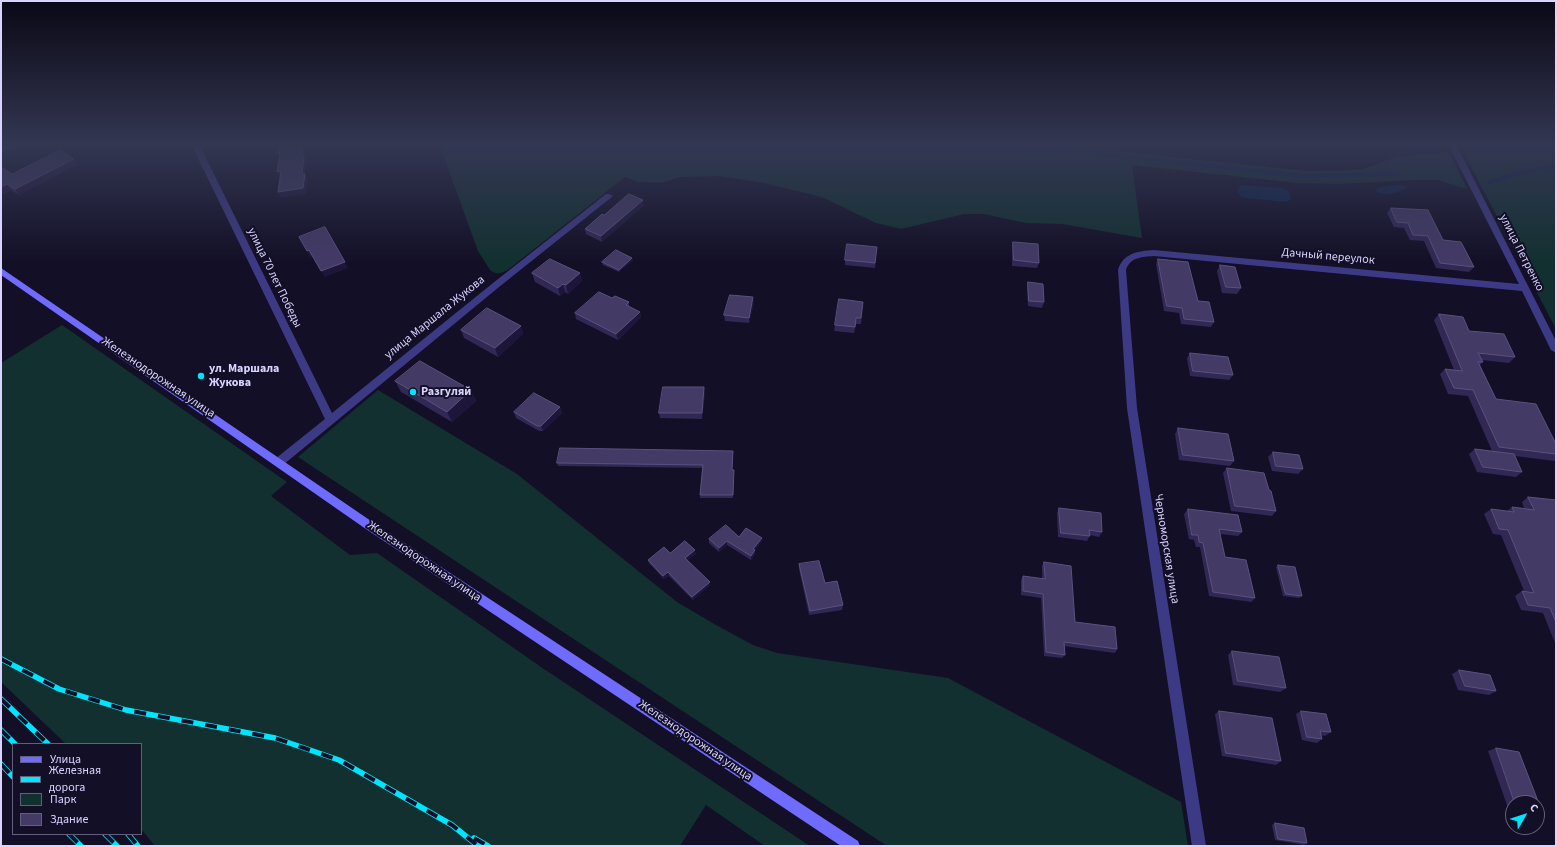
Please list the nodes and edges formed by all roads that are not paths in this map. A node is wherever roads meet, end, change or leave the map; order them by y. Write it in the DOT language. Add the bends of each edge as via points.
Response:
graph roads {
  1 [pos="215,186"];
  2 [pos="1473,186"];
  3 [pos="609,196"];
  4 [pos="1129,258"];
  5 [pos="1,271"];
  6 [pos="1525,288"];
  7 [pos="1556,350"];
  8 [pos="330,420"];
  9 [pos="279,462"];
  10 [pos="853,846"];
  11 [pos="1199,846"];
  1 -- 8 [label="street, улица 70 лет Победы"];
  2 -- 6 [label="street, улица Петренко"];
  3 -- 8 [label="street, улица Маршала Жукова"];
  4 -- 6 [label="street, Дачный переулок" via="1154,253"];
  4 -- 11 [label="street, Черноморская улица" via="1123,263 1122,270 1132,408"];
  5 -- 9 [label="main road, Железнодорожная улица"];
  6 -- 7 [label="street, улица Петренко"];
  8 -- 9 [label="street, улица Маршала Жукова"];
  9 -- 10 [label="main road, Железнодорожная улица" via="367,524"];
}
